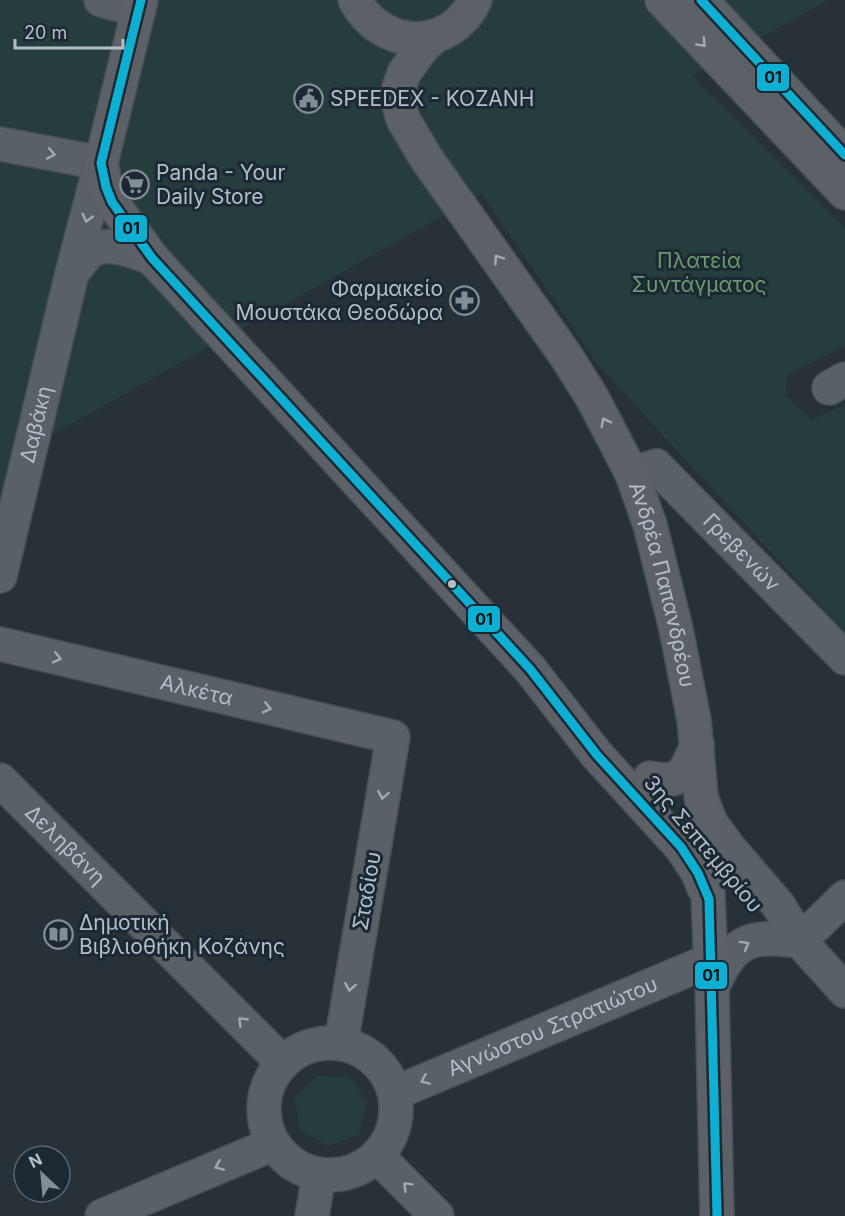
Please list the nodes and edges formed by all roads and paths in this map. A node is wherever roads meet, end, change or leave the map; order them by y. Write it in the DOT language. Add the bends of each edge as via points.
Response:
graph roads {
  1 [pos="101,0"];
  2 [pos="355,0"];
  3 [pos="662,0"];
  4 [pos="701,0"];
  5 [pos="476,4"];
  6 [pos="140,5"];
  7 [pos="435,36"];
  8 [pos="0,144"];
  9 [pos="845,155"];
  10 [pos="101,164"];
  11 [pos="845,194"];
  12 [pos="152,258"];
  13 [pos="72,273"];
  14 [pos="632,474"];
  15 [pos="0,576"];
  16 [pos="0,645"];
  17 [pos="845,658"];
  18 [pos="530,669"];
  19 [pos="393,737"];
  20 [pos="697,745"];
  21 [pos="650,778"];
  22 [pos="0,780"];
  23 [pos="702,800"];
  24 [pos="706,849"];
  25 [pos="845,897"];
  26 [pos="709,899"];
  27 [pos="800,941"];
  28 [pos="712,974"];
  29 [pos="845,991"];
  30 [pos="341,1044"];
  31 [pos="283,1063"];
  32 [pos="395,1093"];
  33 [pos="273,1144"];
  34 [pos="377,1156"];
  35 [pos="319,1175"];
  36 [pos="102,1216"];
  37 [pos="312,1216"];
  38 [pos="436,1216"];
  39 [pos="717,1216"];
  1 -- 6 [label="street"];
  2 -- 7 [label="main road" via="369,20 389,33 412,39"];
  3 -- 11 [label="main road, one-way"];
  4 -- 9 [label="main road"];
  5 -- 7 [label="main road" via="453,27"];
  6 -- 10 [label="main road"];
  14 -- 7 [label="main road, Ανδρέα Παπανδρέου, one-way" via="566,356 426,158 403,119 398,102 404,73"];
  8 -- 10 [label="street, one-way"];
  10 -- 12 [label="main road, 3ης Σεπτεμβρίου" via="112,202"];
  10 -- 13 [label="street, Δαβάκη, one-way"];
  12 -- 13 [label="street" via="122,248 104,247 91,251"];
  12 -- 18 [label="main road, 3ης Σεπτεμβρίου"];
  13 -- 15 [label="street, Δαβάκη"];
  14 -- 17 [label="street, Γρεβενών" via="656,466"];
  14 -- 20 [label="main road, Ανδρέα Παπανδρέου" via="674,618"];
  16 -- 19 [label="street, Αλκέτα, one-way"];
  18 -- 21 [label="main road, 3ης Σεπτεμβρίου"];
  18 -- 26 [label="main road, 3ης Σεπτεμβρίου" via="597,755 681,847"];
  19 -- 30 [label="street, Σταδίου, one-way"];
  20 -- 21 [label="main road" via="679,777 664,781"];
  20 -- 23 [label="main road, Ανδρέα Παπανδρέου"];
  21 -- 24 [label="main road, 3ης Σεπτεμβρίου"];
  31 -- 22 [label="street, Δεληβάνη, one-way"];
  23 -- 24 [label="main road, Ανδρέα Παπανδρέου"];
  23 -- 27 [label="street, 3ης Σεπτεμβρίου" via="711,823 779,906"];
  24 -- 26 [label="main road, Ανδρέα Παπανδρέου"];
  24 -- 27 [label="street, 3ης Σεπτεμβρίου" via="762,916"];
  25 -- 27 [label="street"];
  26 -- 28 [label="main road, Ανδρέα Παπανδρέου"];
  28 -- 27 [label="street, one-way" via="755,939"];
  27 -- 29 [label="street, 3ης Σεπτεμβρίου"];
  28 -- 32 [label="street, Αγνώστου Στρατιώτου, one-way"];
  28 -- 39 [label="main road, Ανδρέα Παπανδρέου"];
  30 -- 31 [label="street" via="316,1045"];
  30 -- 32 [label="street" via="363,1052 381,1066"];
  31 -- 33 [label="street" via="264,1101 267,1131"];
  32 -- 34 [label="street" via="394,1127"];
  33 -- 35 [label="street" via="301,1169"];
  33 -- 36 [label="street, one-way"];
  34 -- 35 [label="street" via="350,1173"];
  38 -- 34 [label="street, one-way"];
  35 -- 37 [label="street"];
}
